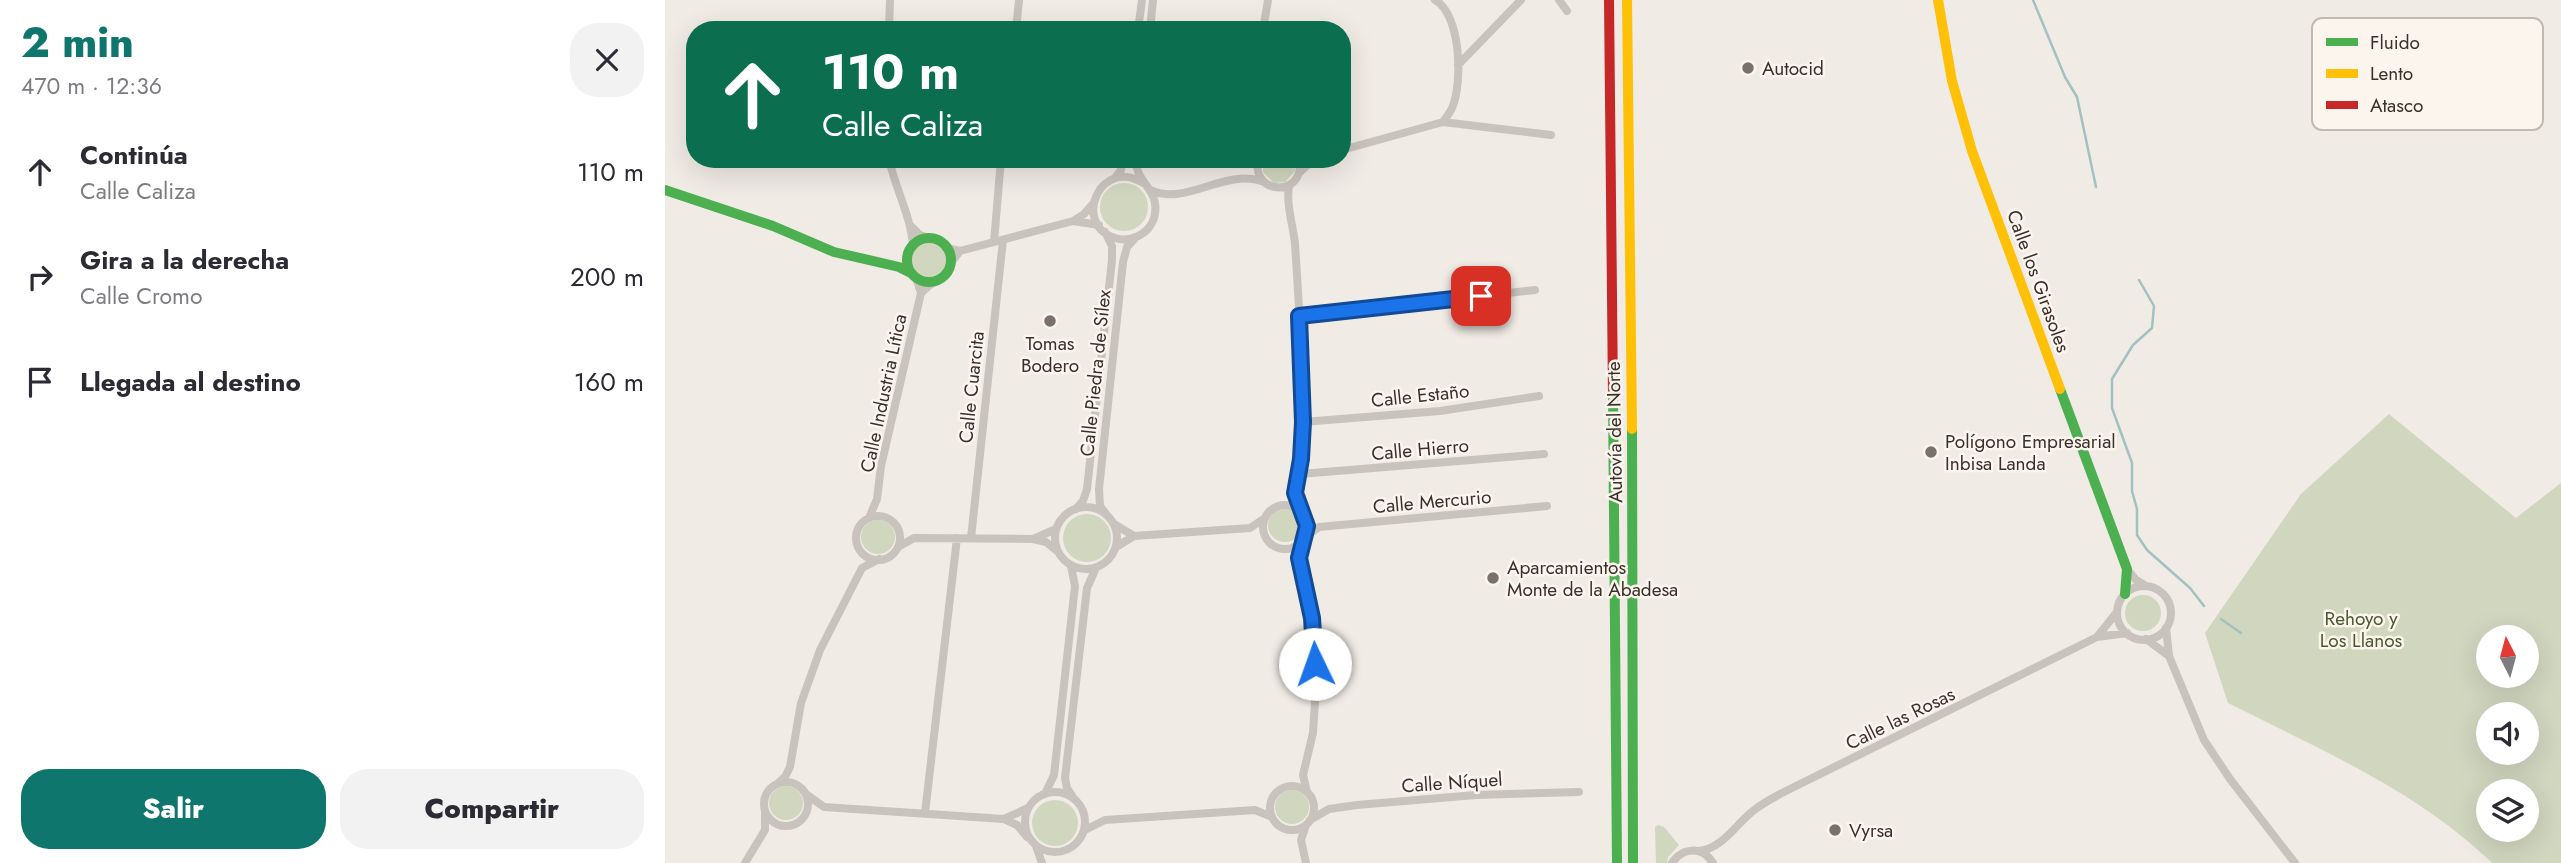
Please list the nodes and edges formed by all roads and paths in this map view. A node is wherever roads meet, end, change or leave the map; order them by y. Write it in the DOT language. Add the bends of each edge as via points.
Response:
graph roads {
  1 [pos="890,0"];
  2 [pos="1019,0"];
  3 [pos="1142,0"];
  4 [pos="1153,0"];
  5 [pos="1268,0"];
  6 [pos="1435,0"];
  7 [pos="1521,0"];
  8 [pos="1559,0"];
  9 [pos="1609,0"];
  10 [pos="1627,0"];
  11 [pos="1938,0"];
  12 [pos="1567,11"];
  13 [pos="889,21"];
  14 [pos="1017,21"];
  15 [pos="1139,21"];
  16 [pos="1151,21"];
  17 [pos="1264,21"];
  18 [pos="1458,43"];
  19 [pos="1476,46"];
  20 [pos="1458,65"];
  21 [pos="1443,122"];
  22 [pos="1551,135"];
  23 [pos="1351,148"];
  24 [pos="891,168"];
  25 [pos="1001,168"];
  26 [pos="1121,168"];
  27 [pos="1136,168"];
  28 [pos="1251,168"];
  29 [pos="1258,168"];
  30 [pos="1300,168"];
  31 [pos="1304,168"];
  32 [pos="1300,172"];
  33 [pos="1244,176"];
  34 [pos="1115,178"];
  35 [pos="1263,182"];
  36 [pos="1289,185"];
  37 [pos="1147,186"];
  38 [pos="1275,187"];
  39 [pos="665,190"];
  40 [pos="1168,196"];
  41 [pos="1287,199"];
  42 [pos="1094,203"];
  43 [pos="1156,212"];
  44 [pos="1073,221"];
  45 [pos="910,226"];
  46 [pos="1102,229"];
  47 [pos="1136,237"];
  48 [pos="932,239"];
  49 [pos="998,241"];
  50 [pos="913,246"];
  51 [pos="946,247"];
  52 [pos="960,251"];
  53 [pos="907,258"];
  54 [pos="882,264"];
  55 [pos="950,264"];
  56 [pos="914,276"];
  57 [pos="934,281"];
  58 [pos="1535,290"];
  59 [pos="921,293"];
  60 [pos="1299,316"];
  61 [pos="1539,396"];
  62 [pos="1303,422"];
  63 [pos="1544,454"];
  64 [pos="1300,474"];
  65 [pos="1295,493"];
  66 [pos="877,499"];
  67 [pos="1280,505"];
  68 [pos="1547,506"];
  69 [pos="1076,509"];
  70 [pos="1302,513"];
  71 [pos="1106,514"];
  72 [pos="869,518"];
  73 [pos="887,518"];
  74 [pos="1265,518"];
  75 [pos="1114,524"];
  76 [pos="1319,527"];
  77 [pos="898,528"];
  78 [pos="1250,528"];
  79 [pos="1056,530"];
  80 [pos="1134,536"];
  81 [pos="1265,537"];
  82 [pos="914,538"];
  83 [pos="957,538"];
  84 [pos="971,538"];
  85 [pos="1033,539"];
  86 [pos="1303,540"];
  87 [pos="898,547"];
  88 [pos="1116,547"];
  89 [pos="1281,549"];
  90 [pos="861,551"];
  91 [pos="1059,553"];
  92 [pos="1299,558"];
  93 [pos="879,559"];
  94 [pos="1071,566"];
  95 [pos="862,568"];
  96 [pos="1096,568"];
  97 [pos="2127,569"];
  98 [pos="2147,586"];
  99 [pos="2125,594"];
  100 [pos="2117,611"];
  101 [pos="2166,628"];
  102 [pos="2127,633"];
  103 [pos="2098,637"];
  104 [pos="2145,639"];
  105 [pos="2169,656"];
  106 [pos="790,766"];
  107 [pos="1303,775"];
  108 [pos="777,784"];
  109 [pos="799,786"];
  110 [pos="1287,787"];
  111 [pos="1579,792"];
  112 [pos="806,794"];
  113 [pos="1045,794"];
  114 [pos="1308,794"];
  115 [pos="1074,799"];
  116 [pos="1272,800"];
  117 [pos="823,807"];
  118 [pos="765,808"];
  119 [pos="1028,808"];
  120 [pos="1081,808"];
  121 [pos="1329,809"];
  122 [pos="1255,810"];
  123 [pos="806,813"];
  124 [pos="925,813"];
  125 [pos="1272,817"];
  126 [pos="1004,819"];
  127 [pos="1105,820"];
  128 [pos="1308,823"];
  129 [pos="782,825"];
  130 [pos="1288,829"];
  131 [pos="765,830"];
  132 [pos="1085,830"];
  133 [pos="1027,837"];
  134 [pos="1724,838"];
  135 [pos="1301,840"];
  136 [pos="1035,846"];
  137 [pos="1064,851"];
  138 [pos="1699,851"];
  139 [pos="745,863"];
  140 [pos="1042,863"];
  141 [pos="1057,863"];
  142 [pos="1306,863"];
  143 [pos="1616,863"];
  144 [pos="1633,863"];
  145 [pos="1672,863"];
  146 [pos="1714,863"];
  147 [pos="2294,863"];
  1 -- 13 [label="street"];
  2 -- 14 [label="street"];
  3 -- 15 [label="street"];
  4 -- 16 [label="street"];
  5 -- 17 [label="street"];
  6 -- 18 [label="street" via="1447,10"];
  7 -- 19 [label="street"];
  8 -- 12 [label="street"];
  9 -- 143 [label="main road, Autovía del Norte"];
  10 -- 144 [label="main road, Autovía del Norte"];
  11 -- 97 [label="main road, Calle los Girasoles" via="1952,80 1972,151"];
  18 -- 19 [label="street"];
  18 -- 20 [label="street"];
  19 -- 20 [label="street"];
  20 -- 21 [label="street" via="1453,107"];
  21 -- 22 [label="street"];
  21 -- 23 [label="street"];
  24 -- 45 [label="street"];
  25 -- 49 [label="street, Calle Cuarcita"];
  26 -- 34 [label="street"];
  27 -- 37 [label="street"];
  28 -- 33 [label="street"];
  29 -- 35 [label="street"];
  30 -- 32 [label="street"];
  31 -- 32 [label="street"];
  32 -- 36 [label="street"];
  33 -- 35 [label="street"];
  33 -- 40 [label="street"];
  34 -- 37 [label="street" via="1132,177"];
  34 -- 42 [label="street" via="1101,188"];
  35 -- 38 [label="street"];
  36 -- 38 [label="street"];
  36 -- 41 [label="street"];
  37 -- 40 [label="street"];
  37 -- 43 [label="street"];
  38 -- 41 [label="street"];
  39 -- 54 [label="main road" via="834,252"];
  40 -- 43 [label="street"];
  41 -- 60 [label="street" via="1295,240"];
  42 -- 44 [label="street"];
  42 -- 46 [label="street"];
  43 -- 47 [label="street" via="1149,227"];
  44 -- 46 [label="street"];
  44 -- 49 [label="street"];
  45 -- 48 [label="street"];
  45 -- 50 [label="street"];
  46 -- 47 [label="street" via="1118,239"];
  46 -- 69 [label="street, Calle Piedra de Sílex" via="1112,246 1112,260 1087,489"];
  47 -- 71 [label="street, Calle Piedra de Sílex" via="1127,247 1120,289 1099,489 1100,506"];
  48 -- 50 [label="main road"];
  48 -- 51 [label="main road"];
  49 -- 52 [label="street"];
  49 -- 84 [label="street, Calle Cuarcita"];
  50 -- 53 [label="main road"];
  51 -- 52 [label="street"];
  51 -- 55 [label="main road"];
  52 -- 55 [label="street"];
  53 -- 54 [label="main road"];
  53 -- 56 [label="main road"];
  54 -- 56 [label="main road"];
  55 -- 57 [label="main road" via="945,275"];
  56 -- 57 [label="main road"];
  56 -- 59 [label="street, Calle Industria Lítica"];
  57 -- 59 [label="street, Calle Industria Lítica"];
  58 -- 60 [label="street"];
  59 -- 66 [label="street, Calle Industria Lítica"];
  60 -- 62 [label="street"];
  61 -- 62 [label="street, Calle Estaño" via="1440,411"];
  62 -- 64 [label="street"];
  63 -- 64 [label="street, Calle Hierro"];
  64 -- 65 [label="street"];
  65 -- 67 [label="street"];
  65 -- 70 [label="street"];
  66 -- 72 [label="street, Calle Industria Lítica"];
  66 -- 73 [label="street, Calle Industria Lítica"];
  67 -- 70 [label="street" via="1293,506"];
  67 -- 74 [label="street"];
  68 -- 76 [label="street, Calle Mercurio"];
  69 -- 71 [label="street"];
  69 -- 79 [label="street" via="1064,516"];
  70 -- 76 [label="street"];
  70 -- 86 [label="street" via="1307,526"];
  71 -- 75 [label="street"];
  72 -- 73 [label="street"];
  72 -- 90 [label="street" via="857,533"];
  73 -- 77 [label="street"];
  74 -- 78 [label="street"];
  74 -- 81 [label="street"];
  75 -- 80 [label="street"];
  75 -- 88 [label="street"];
  76 -- 86 [label="street"];
  77 -- 82 [label="street"];
  77 -- 87 [label="street"];
  78 -- 80 [label="street"];
  78 -- 81 [label="street"];
  79 -- 85 [label="street"];
  79 -- 91 [label="street"];
  80 -- 88 [label="street"];
  81 -- 89 [label="street"];
  82 -- 83 [label="street"];
  82 -- 87 [label="street"];
  83 -- 84 [label="street"];
  83 -- 124 [label="street"];
  84 -- 85 [label="street"];
  85 -- 91 [label="street" via="1046,542"];
  86 -- 89 [label="street"];
  86 -- 92 [label="street"];
  87 -- 93 [label="street"];
  88 -- 96 [label="street" via="1105,564"];
  89 -- 92 [label="street"];
  90 -- 93 [label="street"];
  90 -- 95 [label="street"];
  91 -- 94 [label="street"];
  92 -- 107 [label="street" via="1312,618 1316,686 1313,733"];
  93 -- 95 [label="street"];
  94 -- 96 [label="street"];
  94 -- 113 [label="street" via="1076,586 1054,775"];
  95 -- 106 [label="street" via="806,685"];
  96 -- 115 [label="street" via="1087,588 1065,778"];
  97 -- 98 [label="street, Calle los Girasoles"];
  97 -- 99 [label="main road, Calle los Girasoles"];
  98 -- 99 [label="street"];
  98 -- 101 [label="street" via="2167,599 2171,615"];
  99 -- 100 [label="street"];
  100 -- 102 [label="street"];
  100 -- 103 [label="street, Calle las Rosas"];
  101 -- 104 [label="street"];
  101 -- 105 [label="street"];
  102 -- 103 [label="street, Calle las Rosas"];
  102 -- 104 [label="street"];
  103 -- 134 [label="street, Calle las Rosas" via="1768,801"];
  104 -- 105 [label="street"];
  105 -- 147 [label="street" via="2204,740"];
  106 -- 108 [label="street"];
  106 -- 109 [label="street"];
  107 -- 110 [label="street"];
  107 -- 114 [label="street"];
  108 -- 109 [label="street"];
  108 -- 118 [label="street" via="767,793"];
  109 -- 112 [label="street"];
  110 -- 114 [label="street"];
  110 -- 116 [label="street"];
  111 -- 121 [label="street, Calle Níquel" via="1476,795"];
  112 -- 117 [label="street"];
  112 -- 123 [label="street"];
  113 -- 115 [label="street" via="1064,793"];
  113 -- 119 [label="street"];
  114 -- 121 [label="street"];
  114 -- 128 [label="street" via="1314,807"];
  115 -- 120 [label="street"];
  116 -- 122 [label="street"];
  116 -- 125 [label="street"];
  117 -- 123 [label="street"];
  117 -- 124 [label="street"];
  118 -- 129 [label="street" via="771,819"];
  118 -- 131 [label="street"];
  119 -- 126 [label="street"];
  119 -- 133 [label="street"];
  120 -- 127 [label="street"];
  120 -- 132 [label="street"];
  121 -- 128 [label="street, Calle Níquel"];
  122 -- 125 [label="street"];
  122 -- 127 [label="street"];
  123 -- 129 [label="street" via="796,823"];
  124 -- 126 [label="street"];
  125 -- 130 [label="street"];
  126 -- 133 [label="street"];
  127 -- 132 [label="street"];
  128 -- 130 [label="street"];
  128 -- 135 [label="street"];
  129 -- 131 [label="street"];
  130 -- 135 [label="street"];
  131 -- 139 [label="street"];
  132 -- 137 [label="street" via="1072,849"];
  133 -- 136 [label="street"];
  134 -- 138 [label="street, Calle las Rosas"];
  134 -- 146 [label="street, Calle las Rosas"];
  135 -- 142 [label="street"];
  136 -- 137 [label="street" via="1046,852"];
  136 -- 140 [label="street"];
  137 -- 141 [label="street"];
  138 -- 145 [label="street, Calle las Rosas" via="1683,852"];
  138 -- 146 [label="street"];
}
